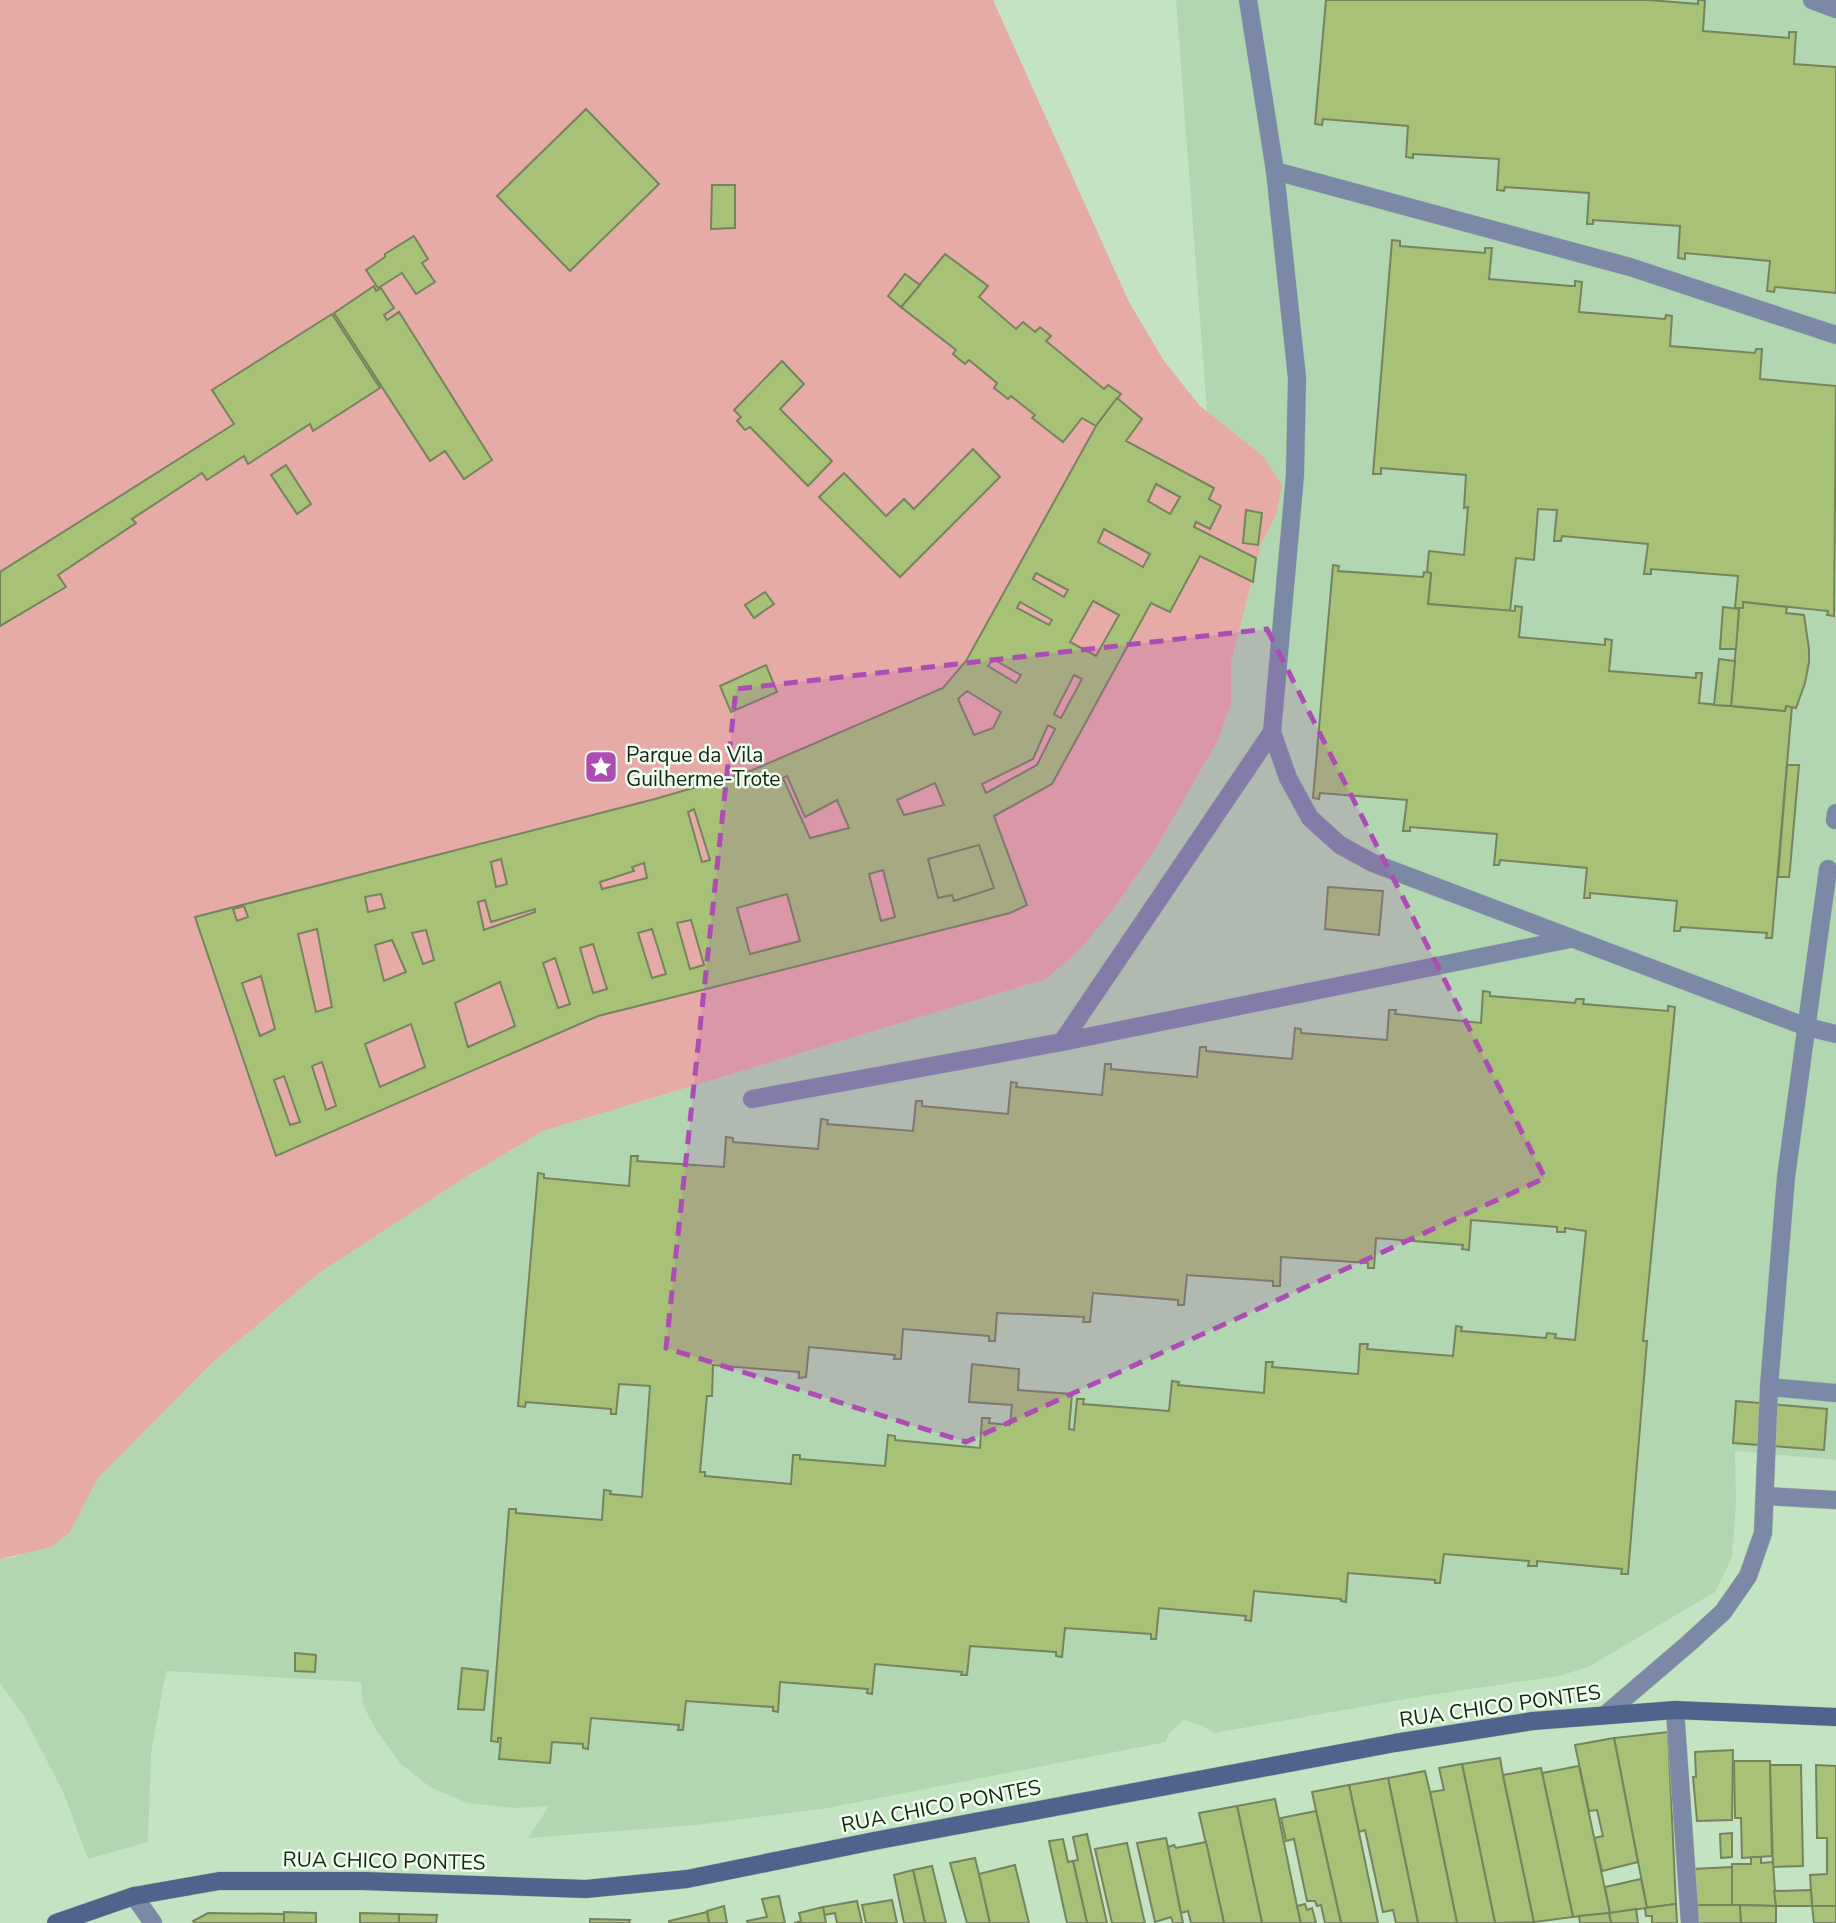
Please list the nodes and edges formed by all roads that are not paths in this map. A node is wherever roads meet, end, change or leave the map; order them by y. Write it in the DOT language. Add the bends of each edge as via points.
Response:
graph roads {
  1 [pos="1248,0"];
  2 [pos="1812,0"];
  3 [pos="1836,9"];
  4 [pos="1275,171"];
  5 [pos="1836,335"];
  6 [pos="1272,732"];
  7 [pos="1828,869"];
  8 [pos="1570,939"];
  9 [pos="1807,1027"];
  10 [pos="1836,1034"];
  11 [pos="1062,1042"];
  12 [pos="752,1099"];
  13 [pos="1769,1387"];
  14 [pos="1836,1393"];
  15 [pos="1765,1496"];
  16 [pos="1836,1500"];
  17 [pos="1675,1710"];
  18 [pos="1605,1715"];
  19 [pos="1836,1717"];
  20 [pos="134,1896"];
  21 [pos="56,1923"];
  22 [pos="153,1923"];
  23 [pos="1690,1923"];
  1 -- 4 [label="street"];
  2 -- 3 [label="street"];
  4 -- 5 [label="street" via="1630,267"];
  4 -- 6 [label="street" via="1297,378 1295,475"];
  6 -- 8 [label="street" via="1288,778 1310,818 1340,845 1373,863"];
  6 -- 11 [label="street"];
  7 -- 9 [label="street"];
  8 -- 9 [label="street"];
  8 -- 11 [label="street"];
  9 -- 10 [label="street"];
  9 -- 13 [label="street" via="1786,1177"];
  11 -- 12 [label="street"];
  13 -- 14 [label="street"];
  13 -- 15 [label="street"];
  15 -- 16 [label="street"];
  15 -- 18 [label="street" via="1763,1533 1748,1576 1723,1612"];
  17 -- 18 [label="main road, RUA CHICO PONTES"];
  17 -- 19 [label="main road, RUA CHICO PONTES"];
  17 -- 23 [label="street"];
  18 -- 20 [label="main road, RUA CHICO PONTES" via="1533,1721 1395,1743 687,1880 586,1889 219,1881"];
  20 -- 21 [label="main road, RUA CHICO PONTES"];
  20 -- 22 [label="street"];
}
